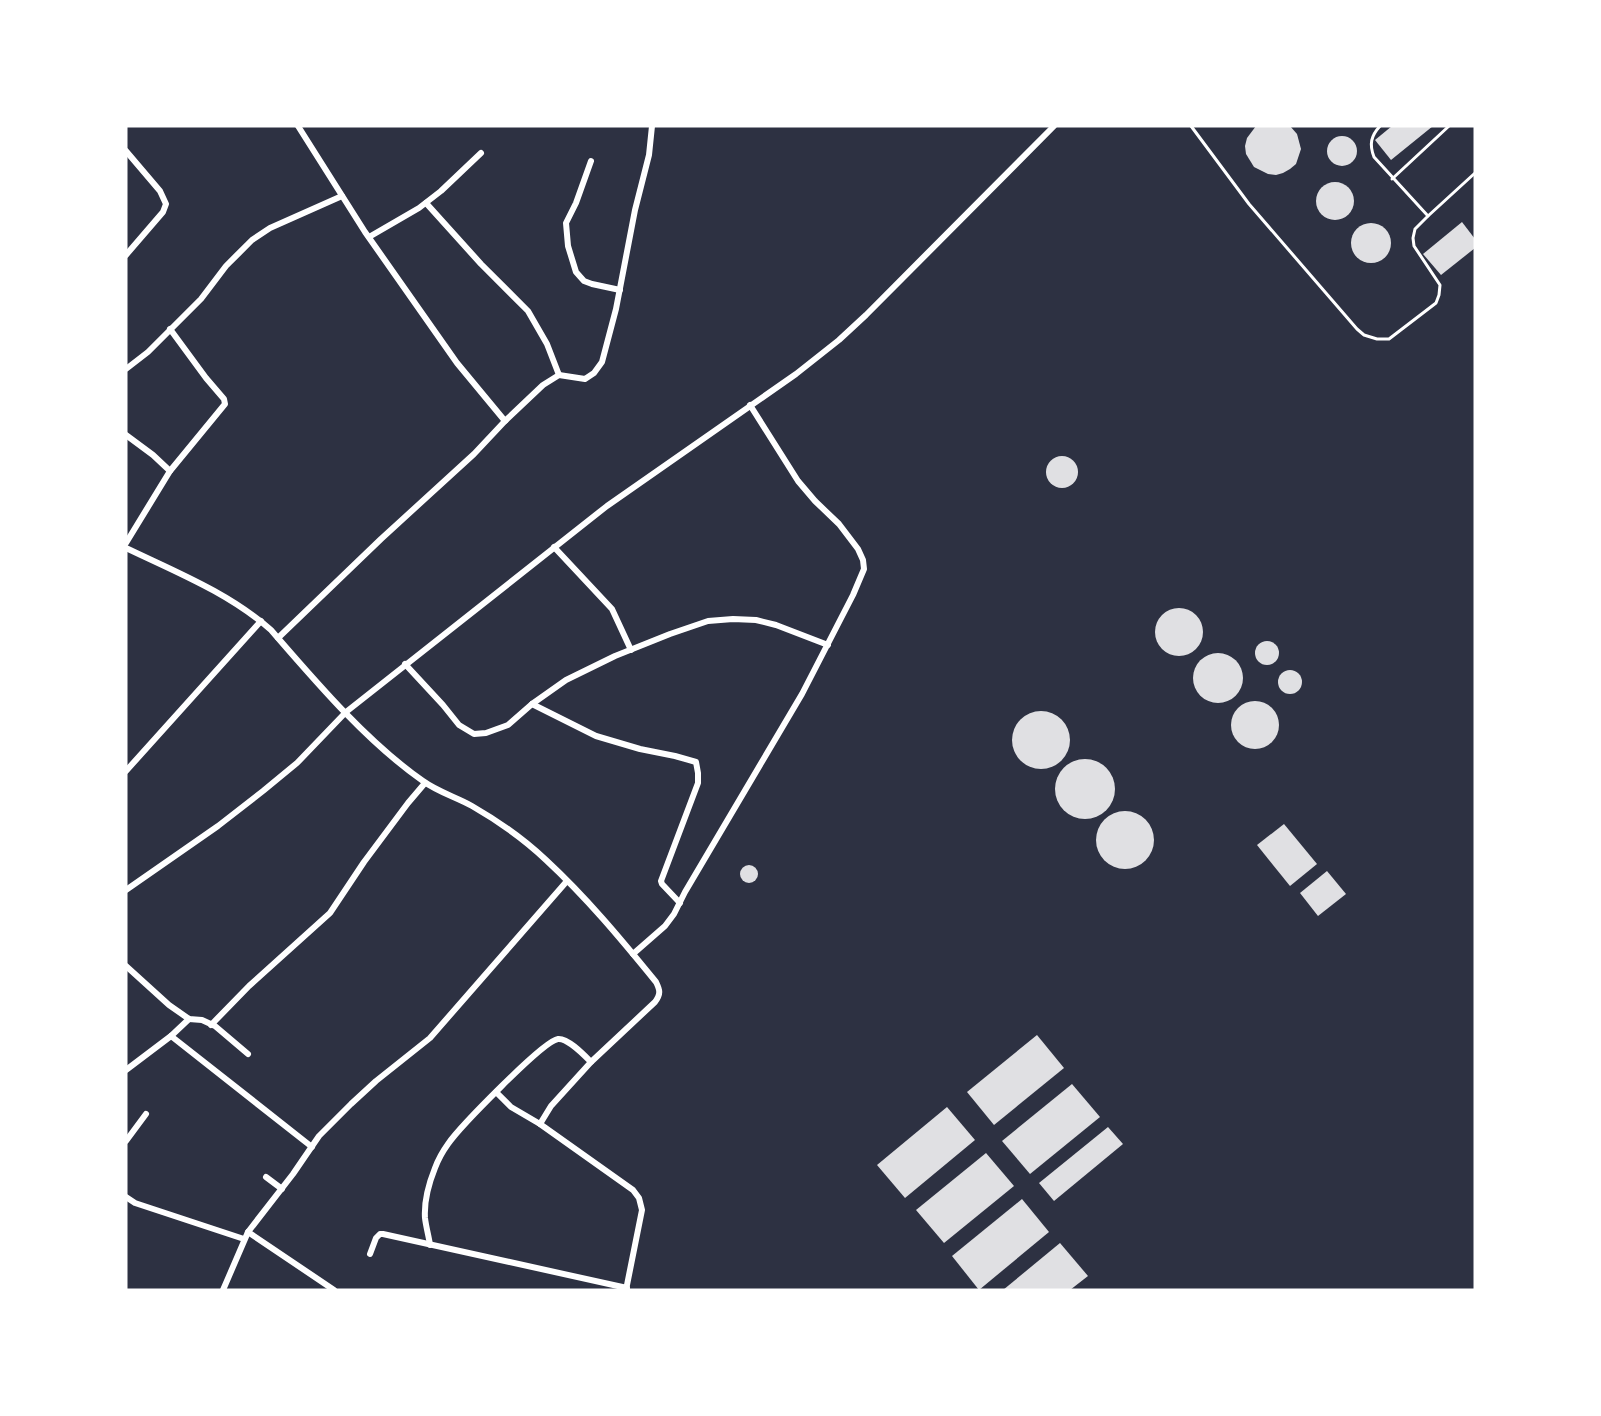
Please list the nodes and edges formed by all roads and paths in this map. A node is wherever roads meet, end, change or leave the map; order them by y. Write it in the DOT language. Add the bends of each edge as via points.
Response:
graph roads {
  1 [pos="298,126"];
  2 [pos="652,126"];
  3 [pos="1054,126"];
  4 [pos="1191,126"];
  5 [pos="1380,126"];
  6 [pos="1449,126"];
  7 [pos="126,151"];
  8 [pos="481,153"];
  9 [pos="591,161"];
  10 [pos="1475,173"];
  11 [pos="1392,179"];
  12 [pos="342,196"];
  13 [pos="426,203"];
  14 [pos="1428,216"];
  15 [pos="369,237"];
  16 [pos="126,255"];
  17 [pos="620,290"];
  18 [pos="170,329"];
  19 [pos="126,369"];
  20 [pos="560,375"];
  21 [pos="750,405"];
  22 [pos="505,421"];
  23 [pos="126,435"];
  24 [pos="170,471"];
  25 [pos="126,543"];
  26 [pos="554,547"];
  27 [pos="126,548"];
  28 [pos="261,621"];
  29 [pos="278,638"];
  30 [pos="828,645"];
  31 [pos="631,650"];
  32 [pos="405,664"];
  33 [pos="532,704"];
  34 [pos="346,712"];
  35 [pos="126,771"];
  36 [pos="425,783"];
  37 [pos="567,881"];
  38 [pos="126,890"];
  39 [pos="680,903"];
  40 [pos="633,954"];
  41 [pos="126,966"];
  42 [pos="189,1019"];
  43 [pos="211,1025"];
  44 [pos="171,1036"];
  45 [pos="248,1054"];
  46 [pos="591,1062"];
  47 [pos="126,1070"];
  48 [pos="496,1092"];
  49 [pos="146,1114"];
  50 [pos="540,1124"];
  51 [pos="126,1141"];
  52 [pos="312,1146"];
  53 [pos="266,1177"];
  54 [pos="282,1189"];
  55 [pos="126,1197"];
  56 [pos="248,1232"];
  57 [pos="244,1239"];
  58 [pos="430,1245"];
  59 [pos="370,1254"];
  60 [pos="626,1289"];
  61 [pos="223,1290"];
  62 [pos="334,1290"];
  1 -- 12 [label="street"];
  2 -- 17 [label="street"];
  3 -- 21 [label="street" via="867,315 796,374"];
  4 -- 14 [label="lane" via="1250,204 1364,335 1389,339 1436,303 1440,285 1414,246 1413,238"];
  5 -- 11 [label="lane" via="1371,149"];
  6 -- 11 [label="lane"];
  7 -- 16 [label="street" via="160,191 166,204"];
  8 -- 13 [label="street"];
  9 -- 17 [label="street" via="566,223 568,246 576,272 584,281"];
  10 -- 14 [label="lane"];
  11 -- 14 [label="lane"];
  12 -- 15 [label="street"];
  12 -- 18 [label="street" via="252,240"];
  13 -- 15 [label="street"];
  13 -- 20 [label="street" via="528,311"];
  15 -- 22 [label="street" via="457,363"];
  17 -- 20 [label="street" via="602,362 585,380"];
  18 -- 19 [label="street"];
  18 -- 24 [label="street" via="225,404"];
  20 -- 22 [label="street" via="543,385"];
  21 -- 26 [label="street"];
  21 -- 30 [label="street" via="798,481 839,524 863,560 861,578"];
  22 -- 29 [label="street"];
  23 -- 24 [label="street"];
  24 -- 25 [label="street"];
  26 -- 31 [label="street" via="612,609"];
  26 -- 32 [label="street"];
  27 -- 28 [label="street" via="212,589"];
  28 -- 29 [label="street"];
  28 -- 35 [label="street"];
  29 -- 34 [label="street"];
  30 -- 31 [label="street" via="776,625 734,620 708,621"];
  30 -- 39 [label="street"];
  31 -- 33 [label="street" via="566,680"];
  32 -- 33 [label="street" via="459,725 474,734 486,734 508,725"];
  32 -- 34 [label="street"];
  33 -- 39 [label="street" via="596,736 696,762 698,783 661,881"];
  34 -- 36 [label="street"];
  34 -- 38 [label="street" via="297,763 263,791"];
  36 -- 37 [label="street" via="507,827"];
  36 -- 43 [label="street" via="330,913"];
  37 -- 40 [label="street"];
  37 -- 52 [label="street" via="430,1038 376,1081"];
  39 -- 40 [label="street" via="665,926"];
  40 -- 46 [label="street" via="656,982 660,996"];
  41 -- 42 [label="street"];
  42 -- 43 [label="street"];
  42 -- 44 [label="street"];
  43 -- 45 [label="street"];
  44 -- 47 [label="street"];
  44 -- 52 [label="street"];
  46 -- 48 [label="street" via="582,1052 556,1039"];
  46 -- 50 [label="street"];
  48 -- 50 [label="street" via="511,1107"];
  48 -- 58 [label="street" via="463,1125 435,1168 425,1217"];
  49 -- 51 [label="street"];
  50 -- 60 [label="street" via="639,1198 642,1210"];
  52 -- 54 [label="street"];
  53 -- 54 [label="street"];
  54 -- 56 [label="street"];
  55 -- 57 [label="street"];
  56 -- 57 [label="street"];
  56 -- 62 [label="street"];
  57 -- 61 [label="street"];
  58 -- 59 [label="street" via="380,1234"];
  58 -- 60 [label="street"];
}
